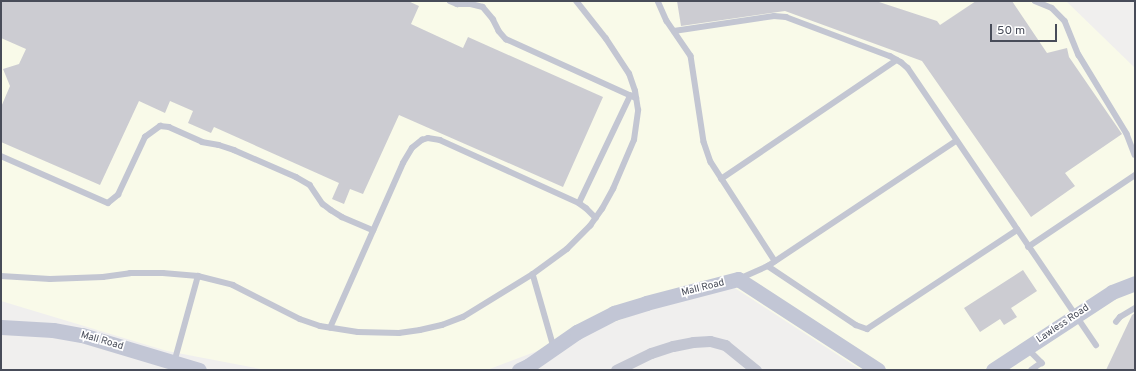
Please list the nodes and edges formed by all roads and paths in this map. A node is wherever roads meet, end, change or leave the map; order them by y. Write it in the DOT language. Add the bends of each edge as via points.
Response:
graph roads {
  1 [pos="450,1"];
  2 [pos="576,1"];
  3 [pos="658,1"];
  4 [pos="1035,1"];
  5 [pos="674,31"];
  6 [pos="897,60"];
  7 [pos="630,96"];
  8 [pos="636,98"];
  9 [pos="956,141"];
  10 [pos="1135,155"];
  11 [pos="1,156"];
  12 [pos="1135,175"];
  13 [pos="721,179"];
  14 [pos="579,203"];
  15 [pos="596,218"];
  16 [pos="373,230"];
  17 [pos="1017,230"];
  18 [pos="1028,247"];
  19 [pos="775,261"];
  20 [pos="768,266"];
  21 [pos="533,274"];
  22 [pos="1,276"];
  23 [pos="198,276"];
  24 [pos="738,279"];
  25 [pos="1135,282"];
  26 [pos="1135,308"];
  27 [pos="1075,316"];
  28 [pos="1116,322"];
  29 [pos="1,327"];
  30 [pos="330,328"];
  31 [pos="1096,345"];
  32 [pos="1027,348"];
  33 [pos="554,349"];
  34 [pos="174,363"];
  35 [pos="199,370"];
  36 [pos="519,370"];
  37 [pos="616,370"];
  38 [pos="756,370"];
  39 [pos="878,370"];
  40 [pos="993,370"];
  41 [pos="1032,370"];
  1 -- 7 [label="lane" via="483,7 506,39"];
  2 -- 8 [label="lane" via="621,61 629,74"];
  3 -- 5 [label="lane"];
  4 -- 10 [label="lane" via="1052,8 1065,21 1082,61 1127,134"];
  5 -- 6 [label="lane" via="774,16 786,18"];
  5 -- 13 [label="lane" via="691,56 707,153"];
  6 -- 9 [label="lane" via="908,68"];
  6 -- 13 [label="lane"];
  7 -- 8 [label="lane"];
  7 -- 14 [label="lane"];
  8 -- 15 [label="lane" via="638,110 634,140 613,189"];
  9 -- 17 [label="lane"];
  9 -- 19 [label="lane"];
  11 -- 16 [label="lane" via="108,203 118,195 145,137 160,126 169,127 202,142 234,150 296,177 310,185 323,204 331,210"];
  12 -- 18 [label="lane"];
  13 -- 19 [label="lane"];
  14 -- 15 [label="lane"];
  14 -- 16 [label="lane" via="440,140 428,138 416,144 408,154"];
  15 -- 21 [label="lane" via="567,249"];
  16 -- 30 [label="lane"];
  17 -- 18 [label="lane"];
  17 -- 20 [label="lane" via="867,329 856,325"];
  18 -- 27 [label="lane"];
  19 -- 20 [label="lane"];
  20 -- 24 [label="lane"];
  21 -- 30 [label="lane" via="478,308 442,325 399,333"];
  21 -- 33 [label="lane"];
  22 -- 23 [label="lane" via="50,280 130,273"];
  23 -- 30 [label="lane" via="233,285 300,319"];
  23 -- 34 [label="lane"];
  24 -- 33 [label="street, Mall Road" via="614,313 577,332"];
  24 -- 39 [label="street, Mall Road"];
  25 -- 27 [label="street, Lawless Road" via="1112,292"];
  26 -- 28 [label="lane"];
  27 -- 31 [label="lane"];
  27 -- 32 [label="street, Lawless Road"];
  29 -- 34 [label="street, Mall Road" via="53,330 82,335"];
  32 -- 40 [label="street, Lawless Road"];
  32 -- 41 [label="lane" via="1042,363"];
  33 -- 36 [label="street, Mall Road"];
  34 -- 35 [label="street, Mall Road"];
  37 -- 38 [label="street" via="651,353 673,346 710,341 725,345"];
}
